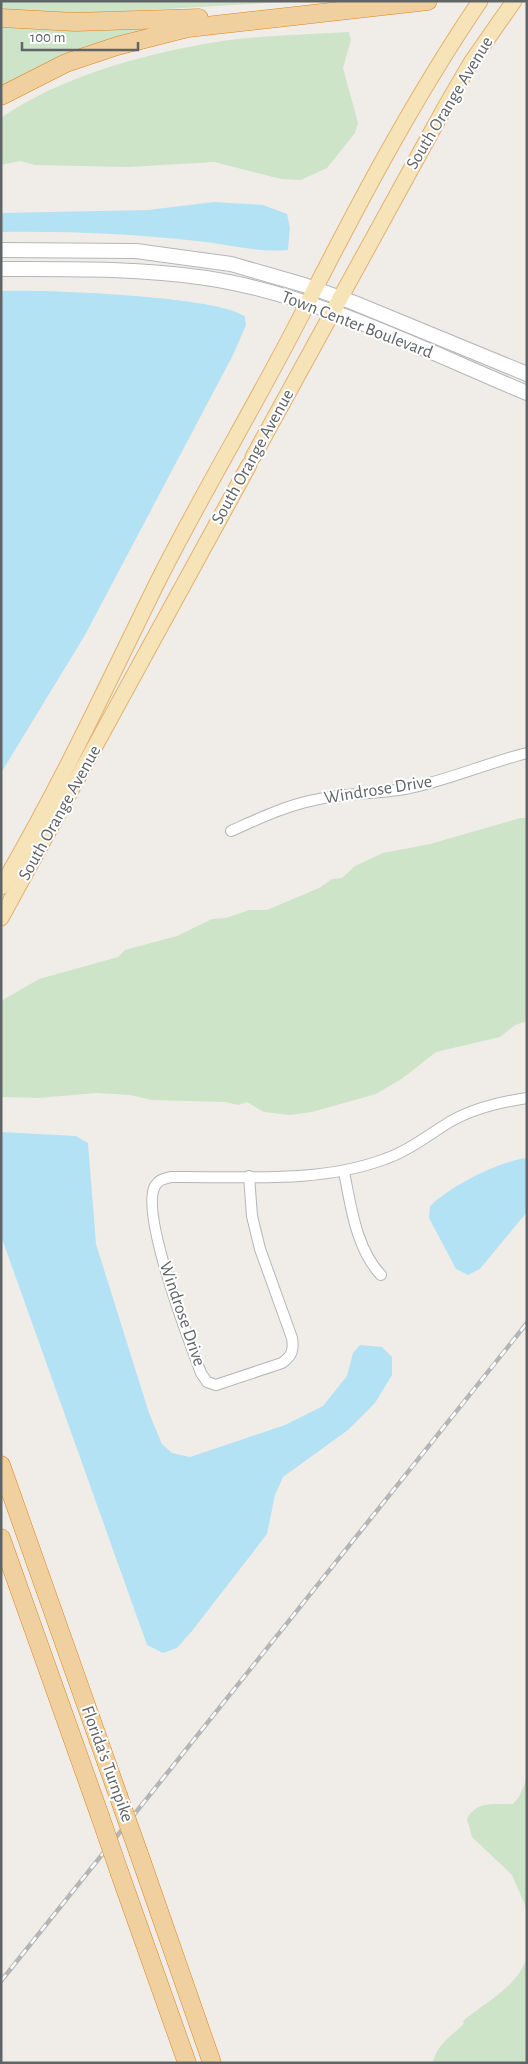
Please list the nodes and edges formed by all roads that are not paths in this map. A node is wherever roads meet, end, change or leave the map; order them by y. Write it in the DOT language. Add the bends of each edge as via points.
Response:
graph roads {
  1 [pos="428,1"];
  2 [pos="480,1"];
  3 [pos="514,1"];
  4 [pos="317,14"];
  5 [pos="1,18"];
  6 [pos="1,96"];
  7 [pos="1,250"];
  8 [pos="1,269"];
  9 [pos="314,288"];
  10 [pos="340,298"];
  11 [pos="307,304"];
  12 [pos="331,312"];
  13 [pos="527,374"];
  14 [pos="527,393"];
  15 [pos="527,753"];
  16 [pos="232,831"];
  17 [pos="1,887"];
  18 [pos="1,918"];
  19 [pos="527,1098"];
  20 [pos="344,1172"];
  21 [pos="249,1176"];
  22 [pos="381,1275"];
  23 [pos="1,1465"];
  24 [pos="1,1538"];
  25 [pos="187,2063"];
  26 [pos="212,2063"];
  1 -- 4 [label="highway"];
  2 -- 9 [label="main road, South Orange Avenue" via="439,64"];
  3 -- 10 [label="main road, South Orange Avenue" via="472,61"];
  4 -- 5 [label="highway" via="75,22"];
  4 -- 6 [label="highway" via="188,28 117,46 66,63"];
  7 -- 9 [label="main road, Town Center Boulevard" via="136,251 186,256 231,264"];
  8 -- 11 [label="main road, Town Center Boulevard" via="148,272 199,277"];
  9 -- 10 [label="main road, Town Center Boulevard"];
  9 -- 11 [label="main road, South Orange Avenue"];
  10 -- 12 [label="main road, South Orange Avenue"];
  10 -- 13 [label="main road, Town Center Boulevard"];
  11 -- 12 [label="main road, Town Center Boulevard"];
  11 -- 17 [label="main road, South Orange Avenue" via="157,584 36,828"];
  12 -- 14 [label="main road, Town Center Boulevard"];
  12 -- 18 [label="main road, South Orange Avenue"];
  15 -- 16 [label="street, Windrose Drive" via="451,778 404,789 313,800 274,812"];
  19 -- 20 [label="street, Windrose Drive" via="479,1109 449,1122 406,1150"];
  20 -- 21 [label="street, Windrose Drive"];
  20 -- 22 [label="street" via="357,1230 366,1255"];
  21 -- 21 [label="street, Windrose Drive" via="252,1216 260,1248 294,1348 282,1363 216,1385 207,1382 201,1373 168,1278 158,1242 152,1198 154,1187 160,1180 171,1177"];
  23 -- 26 [label="highway, Florida's Turnpike, bridge"];
  24 -- 25 [label="highway, Florida's Turnpike, bridge"];
}
